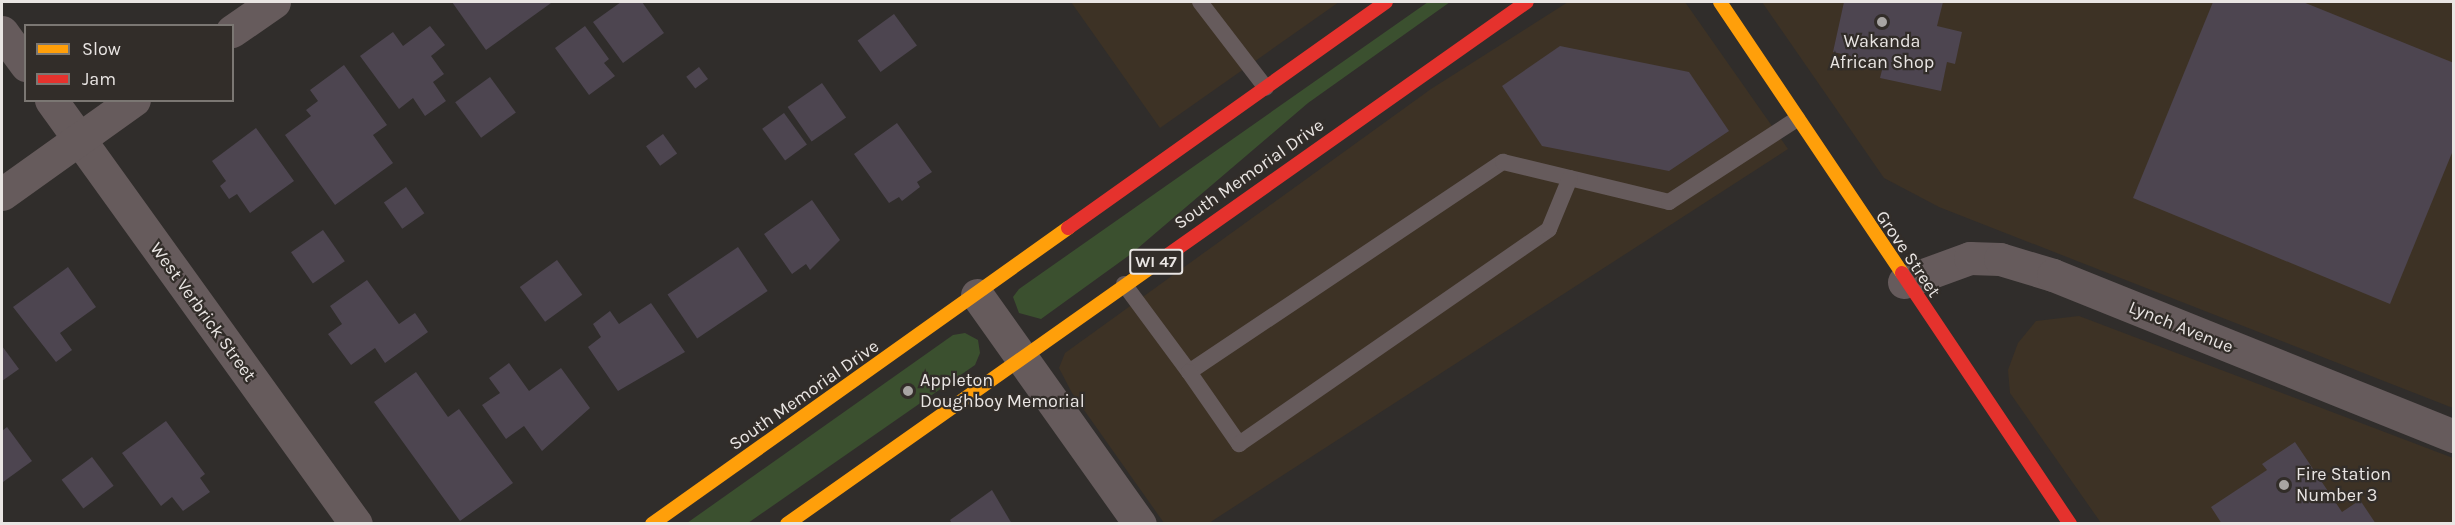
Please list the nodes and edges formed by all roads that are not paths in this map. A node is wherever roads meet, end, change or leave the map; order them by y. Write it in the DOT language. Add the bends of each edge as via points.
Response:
graph roads {
  1 [pos="274,2"];
  2 [pos="1200,2"];
  3 [pos="1386,2"];
  4 [pos="1527,2"];
  5 [pos="1720,2"];
  6 [pos="234,30"];
  7 [pos="2,32"];
  8 [pos="24,62"];
  9 [pos="1266,88"];
  10 [pos="52,102"];
  11 [pos="131,102"];
  12 [pos="1797,119"];
  13 [pos="79,139"];
  14 [pos="1570,178"];
  15 [pos="2,194"];
  16 [pos="1904,282"];
  17 [pos="1124,284"];
  18 [pos="977,295"];
  19 [pos="1022,356"];
  20 [pos="1189,372"];
  21 [pos="2454,436"];
  22 [pos="356,524"];
  23 [pos="652,524"];
  24 [pos="787,524"];
  25 [pos="1140,524"];
  26 [pos="2070,524"];
  1 -- 6 [label="street"];
  2 -- 9 [label="lane"];
  3 -- 9 [label="main road, South Memorial Drive"];
  4 -- 17 [label="main road, South Memorial Drive / WI 47"];
  5 -- 12 [label="main road, Grove Street"];
  7 -- 8 [label="street"];
  9 -- 18 [label="main road, South Memorial Drive"];
  10 -- 13 [label="street, West Verbrick Street"];
  11 -- 13 [label="street"];
  12 -- 14 [label="lane" via="1669,202"];
  12 -- 16 [label="main road, Grove Street"];
  13 -- 15 [label="street"];
  13 -- 22 [label="street, West Verbrick Street"];
  14 -- 20 [label="lane" via="1503,162"];
  14 -- 20 [label="lane" via="1549,229 1239,444"];
  16 -- 21 [label="street, Lynch Avenue" via="1970,258 2000,259 2053,275"];
  16 -- 26 [label="main road, Grove Street"];
  17 -- 19 [label="main road, South Memorial Drive / WI 47"];
  17 -- 20 [label="lane"];
  18 -- 19 [label="street"];
  18 -- 23 [label="main road, South Memorial Drive"];
  19 -- 24 [label="main road, South Memorial Drive / WI 47"];
  19 -- 25 [label="street"];
}
